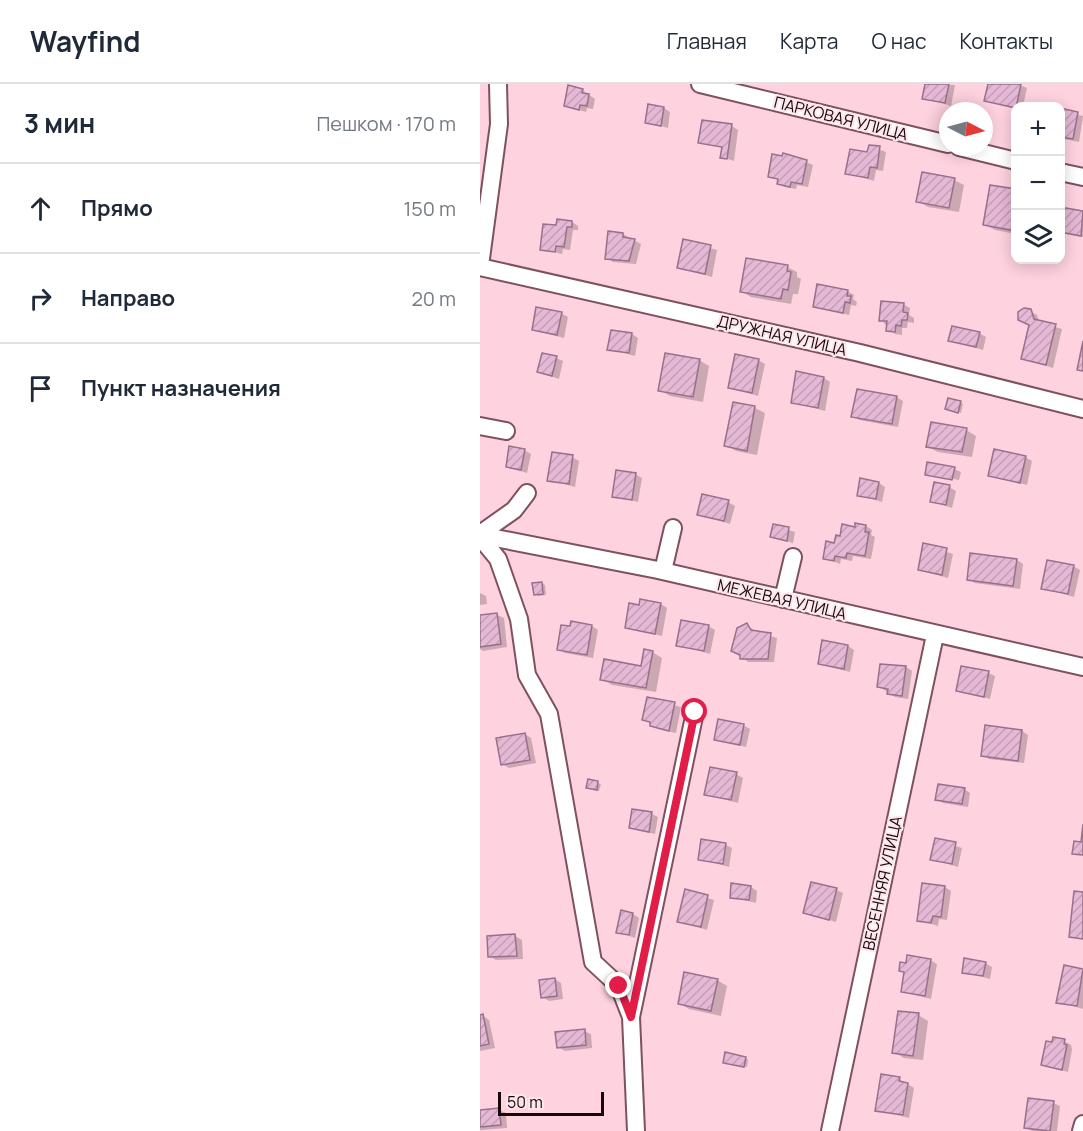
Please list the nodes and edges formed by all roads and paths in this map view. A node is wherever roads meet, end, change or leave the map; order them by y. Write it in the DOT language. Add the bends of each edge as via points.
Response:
graph roads {
  1 [pos="498,84"];
  2 [pos="700,84"];
  3 [pos="939,142"];
  4 [pos="993,155"];
  5 [pos="1011,160"];
  6 [pos="1065,173"];
  7 [pos="1083,177"];
  8 [pos="480,267"];
  9 [pos="1083,409"];
  10 [pos="480,426"];
  11 [pos="506,431"];
  12 [pos="527,493"];
  13 [pos="673,528"];
  14 [pos="480,535"];
  15 [pos="793,557"];
  16 [pos="663,571"];
  17 [pos="783,599"];
  18 [pos="935,635"];
  19 [pos="1083,667"];
  20 [pos="695,712"];
  21 [pos="631,1017"];
  22 [pos="1083,1124"];
  23 [pos="636,1131"];
  24 [pos="830,1131"];
  25 [pos="1081,1131"];
  1 -- 8 [label="street" via="499,124"];
  2 -- 3 [label="street, ПАРКОВАЯ УЛИЦА"];
  4 -- 5 [label="street"];
  6 -- 7 [label="street"];
  8 -- 9 [label="street, ДРУЖНАЯ УЛИЦА" via="860,353"];
  10 -- 11 [label="street"];
  12 -- 14 [label="street" via="514,510"];
  13 -- 16 [label="street"];
  14 -- 16 [label="street, МЕЖЕВАЯ УЛИЦА"];
  14 -- 21 [label="street" via="498,559 519,619 527,675 549,714 593,962 619,986"];
  15 -- 17 [label="street"];
  16 -- 17 [label="street, МЕЖЕВАЯ УЛИЦА"];
  17 -- 18 [label="street, МЕЖЕВАЯ УЛИЦА"];
  18 -- 19 [label="street, МЕЖЕВАЯ УЛИЦА"];
  18 -- 24 [label="street, ВЕСЕННЯЯ УЛИЦА"];
  20 -- 21 [label="street"];
  21 -- 23 [label="street"];
  22 -- 25 [label="street"];
}
